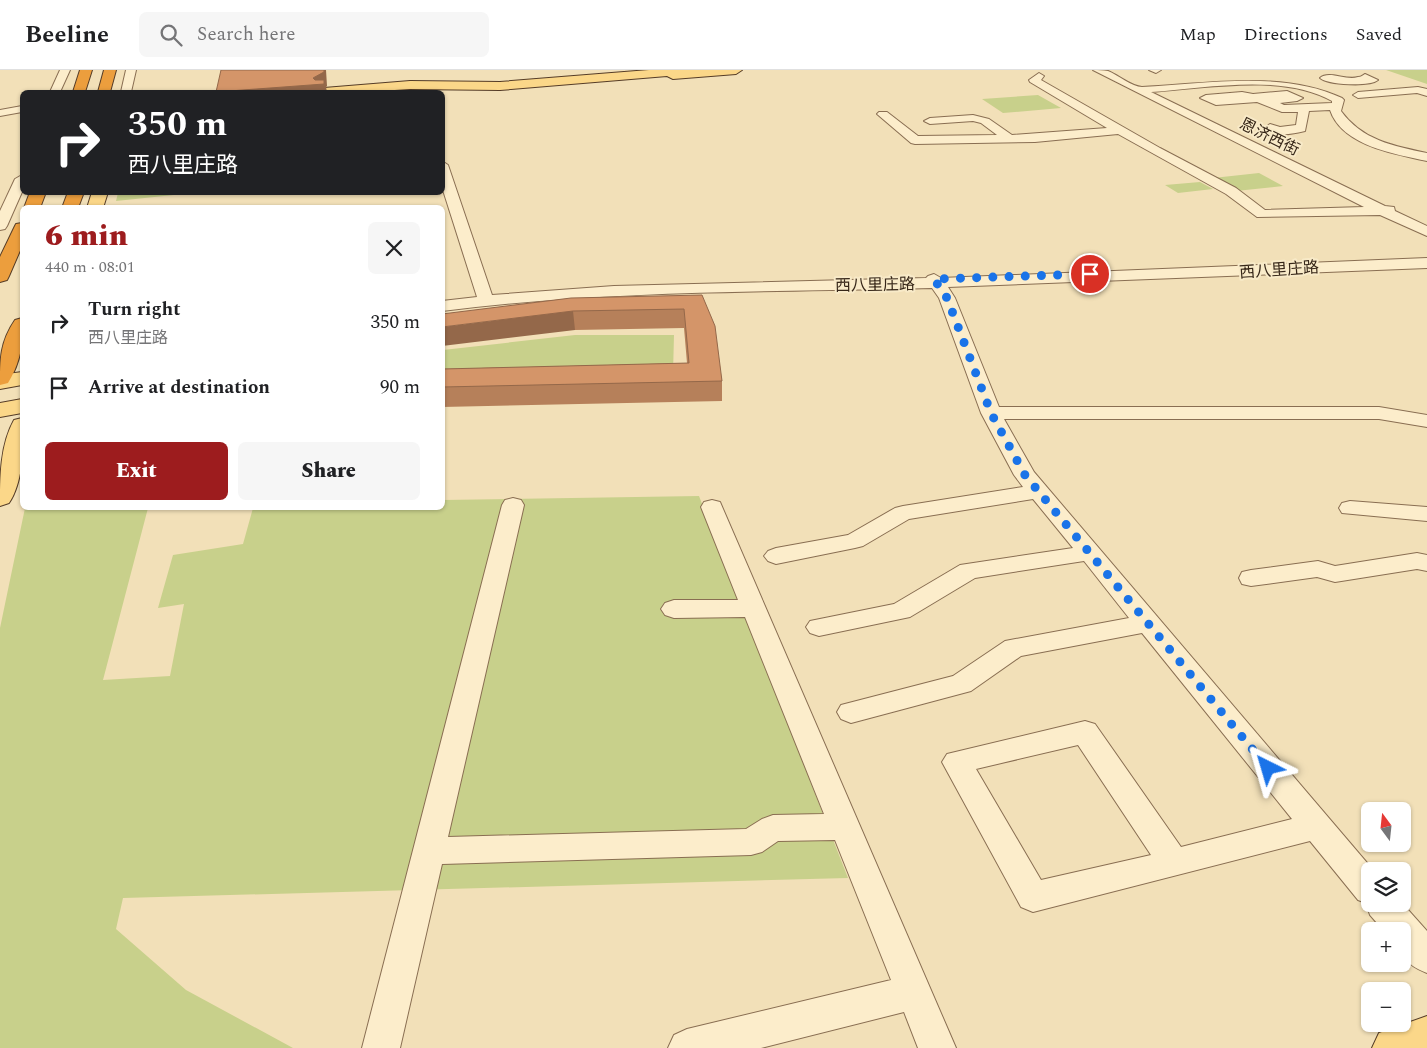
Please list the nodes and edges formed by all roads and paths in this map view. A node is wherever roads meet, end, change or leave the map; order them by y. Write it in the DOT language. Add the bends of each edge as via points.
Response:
graph roads {
  1 [pos="65,70"];
  2 [pos="86,70"];
  3 [pos="110,70"];
  4 [pos="130,70"];
  5 [pos="692,70"];
  6 [pos="736,70"];
  7 [pos="1098,70"];
  8 [pos="1110,70"];
  9 [pos="1249,71"];
  10 [pos="1039,76"];
  11 [pos="1265,77"];
  12 [pos="1364,77"];
  13 [pos="1146,89"];
  14 [pos="57,90"];
  15 [pos="80,90"];
  16 [pos="105,90"];
  17 [pos="126,90"];
  18 [pos="349,90"];
  19 [pos="1322,92"];
  20 [pos="445,93"];
  21 [pos="1427,93"];
  22 [pos="1358,95"];
  23 [pos="1268,101"];
  24 [pos="1336,105"];
  25 [pos="1304,108"];
  26 [pos="20,109"];
  27 [pos="1282,109"];
  28 [pos="0,113"];
  29 [pos="883,114"];
  30 [pos="1270,114"];
  31 [pos="930,121"];
  32 [pos="1270,128"];
  33 [pos="1121,130"];
  34 [pos="1010,139"];
  35 [pos="1427,157"];
  36 [pos="445,174"];
  37 [pos="20,183"];
  38 [pos="1385,210"];
  39 [pos="0,226"];
  40 [pos="1427,227"];
  41 [pos="1427,232"];
  42 [pos="20,233"];
  43 [pos="1427,259"];
  44 [pos="1427,263"];
  45 [pos="0,276"];
  46 [pos="935,281"];
  47 [pos="486,298"];
  48 [pos="445,302"];
  49 [pos="445,305"];
  50 [pos="20,329"];
  51 [pos="0,378"];
  52 [pos="20,379"];
  53 [pos="0,382"];
  54 [pos="20,394"];
  55 [pos="0,397"];
  56 [pos="20,406"];
  57 [pos="0,410"];
  58 [pos="991,413"];
  59 [pos="1427,421"];
  60 [pos="14,434"];
  61 [pos="1038,491"];
  62 [pos="0,498"];
  63 [pos="513,504"];
  64 [pos="712,507"];
  65 [pos="1350,508"];
  66 [pos="1427,514"];
  67 [pos="1090,553"];
  68 [pos="776,556"];
  69 [pos="1427,563"];
  70 [pos="1251,578"];
  71 [pos="754,608"];
  72 [pos="674,609"];
  73 [pos="1148,623"];
  74 [pos="819,627"];
  75 [pos="851,712"];
  76 [pos="1316,826"];
  77 [pos="846,827"];
  78 [pos="428,851"];
  79 [pos="1174,862"];
  80 [pos="1361,879"];
  81 [pos="1389,912"];
  82 [pos="1427,957"];
  83 [pos="915,992"];
  84 [pos="1427,1037"];
  85 [pos="380,1048"];
  86 [pos="687,1048"];
  87 [pos="937,1048"];
  88 [pos="1394,1048"];
  1 -- 14 [label="street"];
  2 -- 15 [label="highway"];
  3 -- 16 [label="highway"];
  4 -- 17 [label="street"];
  5 -- 18 [label="main road" via="500,86 410,85"];
  6 -- 20 [label="main road"];
  7 -- 38 [label="street, 恩济西街"];
  8 -- 13 [label="street, 恩济西街"];
  9 -- 11 [label="street" via="1240,72"];
  10 -- 33 [label="street" via="1034,80"];
  11 -- 12 [label="street" via="1373,80"];
  11 -- 13 [label="street"];
  11 -- 19 [label="street"];
  13 -- 38 [label="street, 恩济西街"];
  19 -- 22 [label="street"];
  19 -- 24 [label="street" via="1338,100"];
  21 -- 22 [label="street" via="1418,90"];
  22 -- 24 [label="street"];
  23 -- 23 [label="street" via="1297,98 1287,94 1254,98"];
  23 -- 27 [label="street"];
  24 -- 25 [label="street"];
  24 -- 35 [label="street" via="1335,111 1356,134 1396,150"];
  25 -- 27 [label="street"];
  25 -- 32 [label="street" via="1302,128"];
  26 -- 28 [label="street"];
  27 -- 30 [label="street" via="1290,113"];
  29 -- 34 [label="street" via="915,140"];
  31 -- 34 [label="street" via="973,118 985,121"];
  33 -- 34 [label="street"];
  33 -- 38 [label="street" via="1231,191 1262,214"];
  36 -- 47 [label="street"];
  37 -- 39 [label="street"];
  38 -- 40 [label="street, 恩济西街"];
  38 -- 41 [label="street, 恩济西街"];
  42 -- 45 [label="highway"];
  43 -- 46 [label="street, 西八里庄路"];
  44 -- 46 [label="street, 西八里庄路"];
  46 -- 47 [label="street, 西八里庄路"];
  46 -- 58 [label="street" via="947,298"];
  47 -- 48 [label="street, 西八里庄路"];
  47 -- 49 [label="street, 西八里庄路"];
  50 -- 51 [label="highway"];
  52 -- 53 [label="main road"];
  54 -- 55 [label="main road"];
  56 -- 57 [label="main road"];
  58 -- 59 [label="street" via="1380,412"];
  58 -- 61 [label="street" via="1025,475"];
  60 -- 62 [label="main road"];
  61 -- 67 [label="street"];
  61 -- 68 [label="street" via="903,513 855,541"];
  63 -- 78 [label="street"];
  64 -- 71 [label="street"];
  65 -- 66 [label="street"];
  67 -- 73 [label="street"];
  67 -- 74 [label="street" via="969,572 901,611"];
  69 -- 70 [label="street" via="1417,561 1335,574 1318,569"];
  71 -- 72 [label="street"];
  71 -- 77 [label="street"];
  73 -- 75 [label="street" via="1014,648 961,684"];
  73 -- 76 [label="street"];
  76 -- 79 [label="street"];
  76 -- 80 [label="street"];
  77 -- 78 [label="street" via="773,828 751,842"];
  77 -- 83 [label="street"];
  78 -- 85 [label="street"];
  79 -- 79 [label="street" via="1085,732 957,762 1033,897"];
  81 -- 82 [label="street"];
  83 -- 86 [label="street"];
  83 -- 87 [label="street"];
  84 -- 88 [label="main road"];
}
